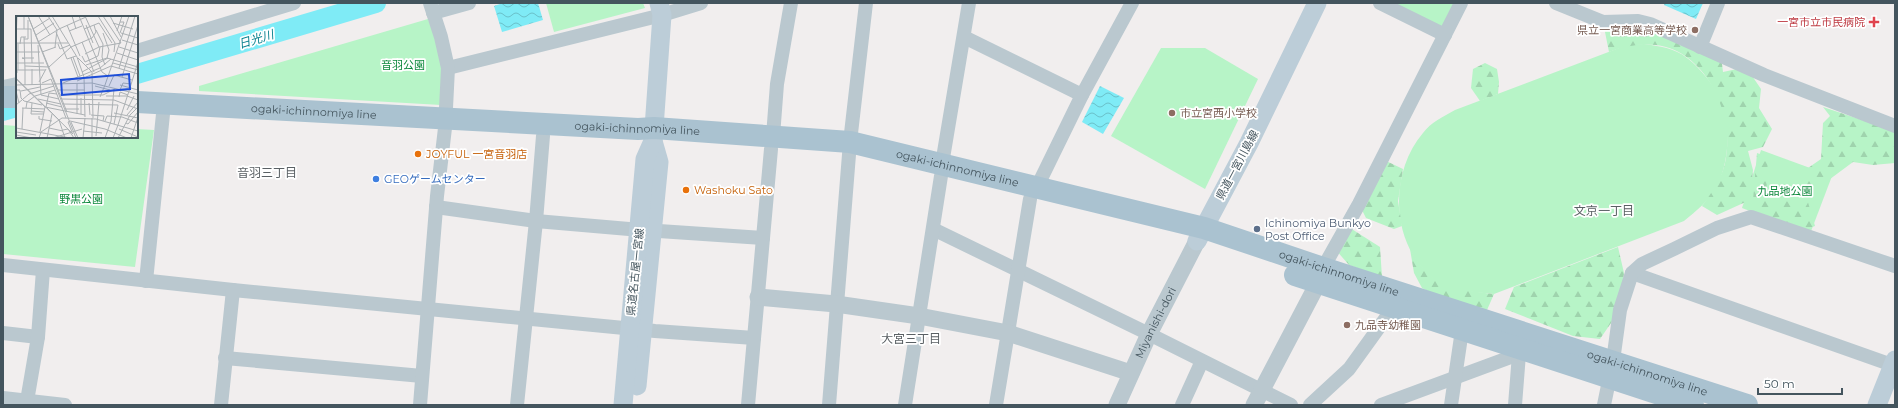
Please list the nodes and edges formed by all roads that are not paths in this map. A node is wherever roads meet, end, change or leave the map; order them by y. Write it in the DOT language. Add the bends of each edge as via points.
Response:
graph roads {
  1 [pos="294,3"];
  2 [pos="469,3"];
  3 [pos="700,3"];
  4 [pos="791,3"];
  5 [pos="866,3"];
  6 [pos="969,3"];
  7 [pos="1132,3"];
  8 [pos="1317,3"];
  9 [pos="1380,3"];
  10 [pos="1461,3"];
  11 [pos="1556,3"];
  12 [pos="1718,3"];
  13 [pos="431,8"];
  14 [pos="660,9"];
  15 [pos="1445,35"];
  16 [pos="964,37"];
  17 [pos="1700,46"];
  18 [pos="138,51"];
  19 [pos="448,68"];
  20 [pos="16,84"];
  21 [pos="3,87"];
  22 [pos="1082,95"];
  23 [pos="3,97"];
  24 [pos="16,97"];
  25 [pos="3,108"];
  26 [pos="16,108"];
  27 [pos="146,110"];
  28 [pos="445,123"];
  29 [pos="1895,126"];
  30 [pos="654,134"];
  31 [pos="543,136"];
  32 [pos="772,142"];
  33 [pos="849,149"];
  34 [pos="942,170"];
  35 [pos="1034,193"];
  36 [pos="436,208"];
  37 [pos="536,220"];
  38 [pos="933,229"];
  39 [pos="646,230"];
  40 [pos="1200,234"];
  41 [pos="764,238"];
  42 [pos="3,265"];
  43 [pos="1895,266"];
  44 [pos="43,270"];
  45 [pos="1018,270"];
  46 [pos="1632,273"];
  47 [pos="1321,275"];
  48 [pos="146,281"];
  49 [pos="233,290"];
  50 [pos="758,297"];
  51 [pos="836,304"];
  52 [pos="429,308"];
  53 [pos="1393,308"];
  54 [pos="919,316"];
  55 [pos="526,318"];
  56 [pos="636,328"];
  57 [pos="1462,330"];
  58 [pos="3,333"];
  59 [pos="1008,333"];
  60 [pos="1150,334"];
  61 [pos="38,337"];
  62 [pos="754,338"];
  63 [pos="1521,351"];
  64 [pos="225,358"];
  65 [pos="1202,361"];
  66 [pos="1894,364"];
  67 [pos="1612,369"];
  68 [pos="1131,373"];
  69 [pos="422,376"];
  70 [pos="1455,377"];
  71 [pos="3,398"];
  72 [pos="1258,398"];
  73 [pos="27,401"];
  74 [pos="65,405"];
  75 [pos="221,405"];
  76 [pos="420,405"];
  77 [pos="517,405"];
  78 [pos="623,405"];
  79 [pos="636,405"];
  80 [pos="748,405"];
  81 [pos="829,405"];
  82 [pos="905,405"];
  83 [pos="996,405"];
  84 [pos="1117,405"];
  85 [pos="1182,405"];
  86 [pos="1291,405"];
  87 [pos="1310,405"];
  88 [pos="1381,405"];
  89 [pos="1451,405"];
  90 [pos="1515,405"];
  91 [pos="1604,405"];
  92 [pos="1693,405"];
  93 [pos="1747,405"];
  94 [pos="1877,405"];
  1 -- 18 [label="street"];
  2 -- 13 [label="street"];
  3 -- 14 [label="street"];
  4 -- 32 [label="street" via="777,84"];
  5 -- 33 [label="street"];
  6 -- 16 [label="street"];
  7 -- 22 [label="street"];
  8 -- 40 [label="main road, 県道一宮川島線" via="1249,143"];
  9 -- 15 [label="street"];
  10 -- 15 [label="street"];
  11 -- 17 [label="street" via="1604,22 1638,21"];
  12 -- 17 [label="street"];
  13 -- 19 [label="street"];
  14 -- 19 [label="street"];
  14 -- 30 [label="main road, 県道名古屋一宮線"];
  15 -- 47 [label="street"];
  16 -- 22 [label="street"];
  16 -- 34 [label="street"];
  17 -- 29 [label="street" via="1764,75"];
  19 -- 28 [label="street"];
  20 -- 21 [label="street"];
  22 -- 35 [label="street"];
  23 -- 24 [label="main road"];
  25 -- 26 [label="main road"];
  27 -- 28 [label="main road, ogaki-ichinnomiya line"];
  27 -- 28 [label="main road, ogaki-ichinnomiya line" via="207,105"];
  27 -- 48 [label="street"];
  28 -- 30 [label="main road, ogaki-ichinnomiya line" via="638,129"];
  28 -- 31 [label="main road, ogaki-ichinnomiya line"];
  28 -- 36 [label="street"];
  30 -- 31 [label="main road, ogaki-ichinnomiya line"];
  30 -- 32 [label="main road, ogaki-ichinnomiya line"];
  30 -- 39 [label="main road, 県道名古屋一宮線" via="659,162"];
  31 -- 37 [label="street"];
  32 -- 33 [label="main road, ogaki-ichinnomiya line"];
  32 -- 41 [label="street"];
  33 -- 34 [label="main road, ogaki-ichinnomiya line"];
  33 -- 51 [label="street"];
  34 -- 35 [label="main road, ogaki-ichinnomiya line"];
  34 -- 38 [label="street"];
  35 -- 40 [label="main road, ogaki-ichinnomiya line"];
  35 -- 45 [label="street"];
  36 -- 37 [label="street"];
  36 -- 52 [label="street"];
  37 -- 39 [label="street"];
  37 -- 55 [label="street"];
  38 -- 45 [label="street"];
  38 -- 54 [label="street"];
  39 -- 41 [label="street"];
  39 -- 56 [label="main road, 県道名古屋一宮線"];
  40 -- 47 [label="main road, ogaki-ichinnomiya line"];
  40 -- 60 [label="street, Miyanishi-dori"];
  41 -- 50 [label="street"];
  42 -- 44 [label="street"];
  43 -- 46 [label="street" via="1751,217 1717,228 1642,264"];
  44 -- 48 [label="street"];
  44 -- 61 [label="street"];
  45 -- 59 [label="street"];
  45 -- 60 [label="street"];
  46 -- 66 [label="street"];
  46 -- 67 [label="street" via="1620,310"];
  47 -- 53 [label="main road, ogaki-ichinnomiya line"];
  47 -- 67 [label="main road, ogaki-ichinnomiya line"];
  47 -- 72 [label="street"];
  48 -- 49 [label="street"];
  49 -- 52 [label="street"];
  49 -- 64 [label="street"];
  50 -- 51 [label="street"];
  50 -- 62 [label="street"];
  51 -- 54 [label="street"];
  51 -- 81 [label="street"];
  52 -- 55 [label="street"];
  52 -- 69 [label="street"];
  53 -- 57 [label="main road, ogaki-ichinnomiya line"];
  53 -- 87 [label="street" via="1349,369"];
  54 -- 59 [label="street"];
  54 -- 82 [label="street"];
  55 -- 56 [label="street"];
  55 -- 77 [label="street"];
  56 -- 62 [label="street"];
  56 -- 78 [label="main road, 県道名古屋一宮線"];
  56 -- 79 [label="main road, 県道名古屋一宮線"];
  57 -- 63 [label="main road, ogaki-ichinnomiya line"];
  57 -- 70 [label="street"];
  58 -- 61 [label="street"];
  59 -- 68 [label="street"];
  59 -- 83 [label="street"];
  60 -- 65 [label="street"];
  60 -- 68 [label="street, Miyanishi-dori"];
  61 -- 73 [label="street"];
  62 -- 80 [label="street"];
  63 -- 67 [label="main road, ogaki-ichinnomiya line"];
  63 -- 70 [label="street"];
  63 -- 90 [label="street"];
  64 -- 69 [label="street"];
  64 -- 75 [label="street"];
  65 -- 72 [label="street"];
  65 -- 85 [label="street"];
  66 -- 94 [label="main road"];
  67 -- 91 [label="street"];
  67 -- 92 [label="main road, ogaki-ichinnomiya line"];
  67 -- 93 [label="main road, ogaki-ichinnomiya line"];
  68 -- 84 [label="street, Miyanishi-dori"];
  69 -- 76 [label="street"];
  70 -- 88 [label="street"];
  70 -- 89 [label="street"];
  71 -- 73 [label="street"];
  72 -- 86 [label="street"];
  73 -- 74 [label="street"];
}
